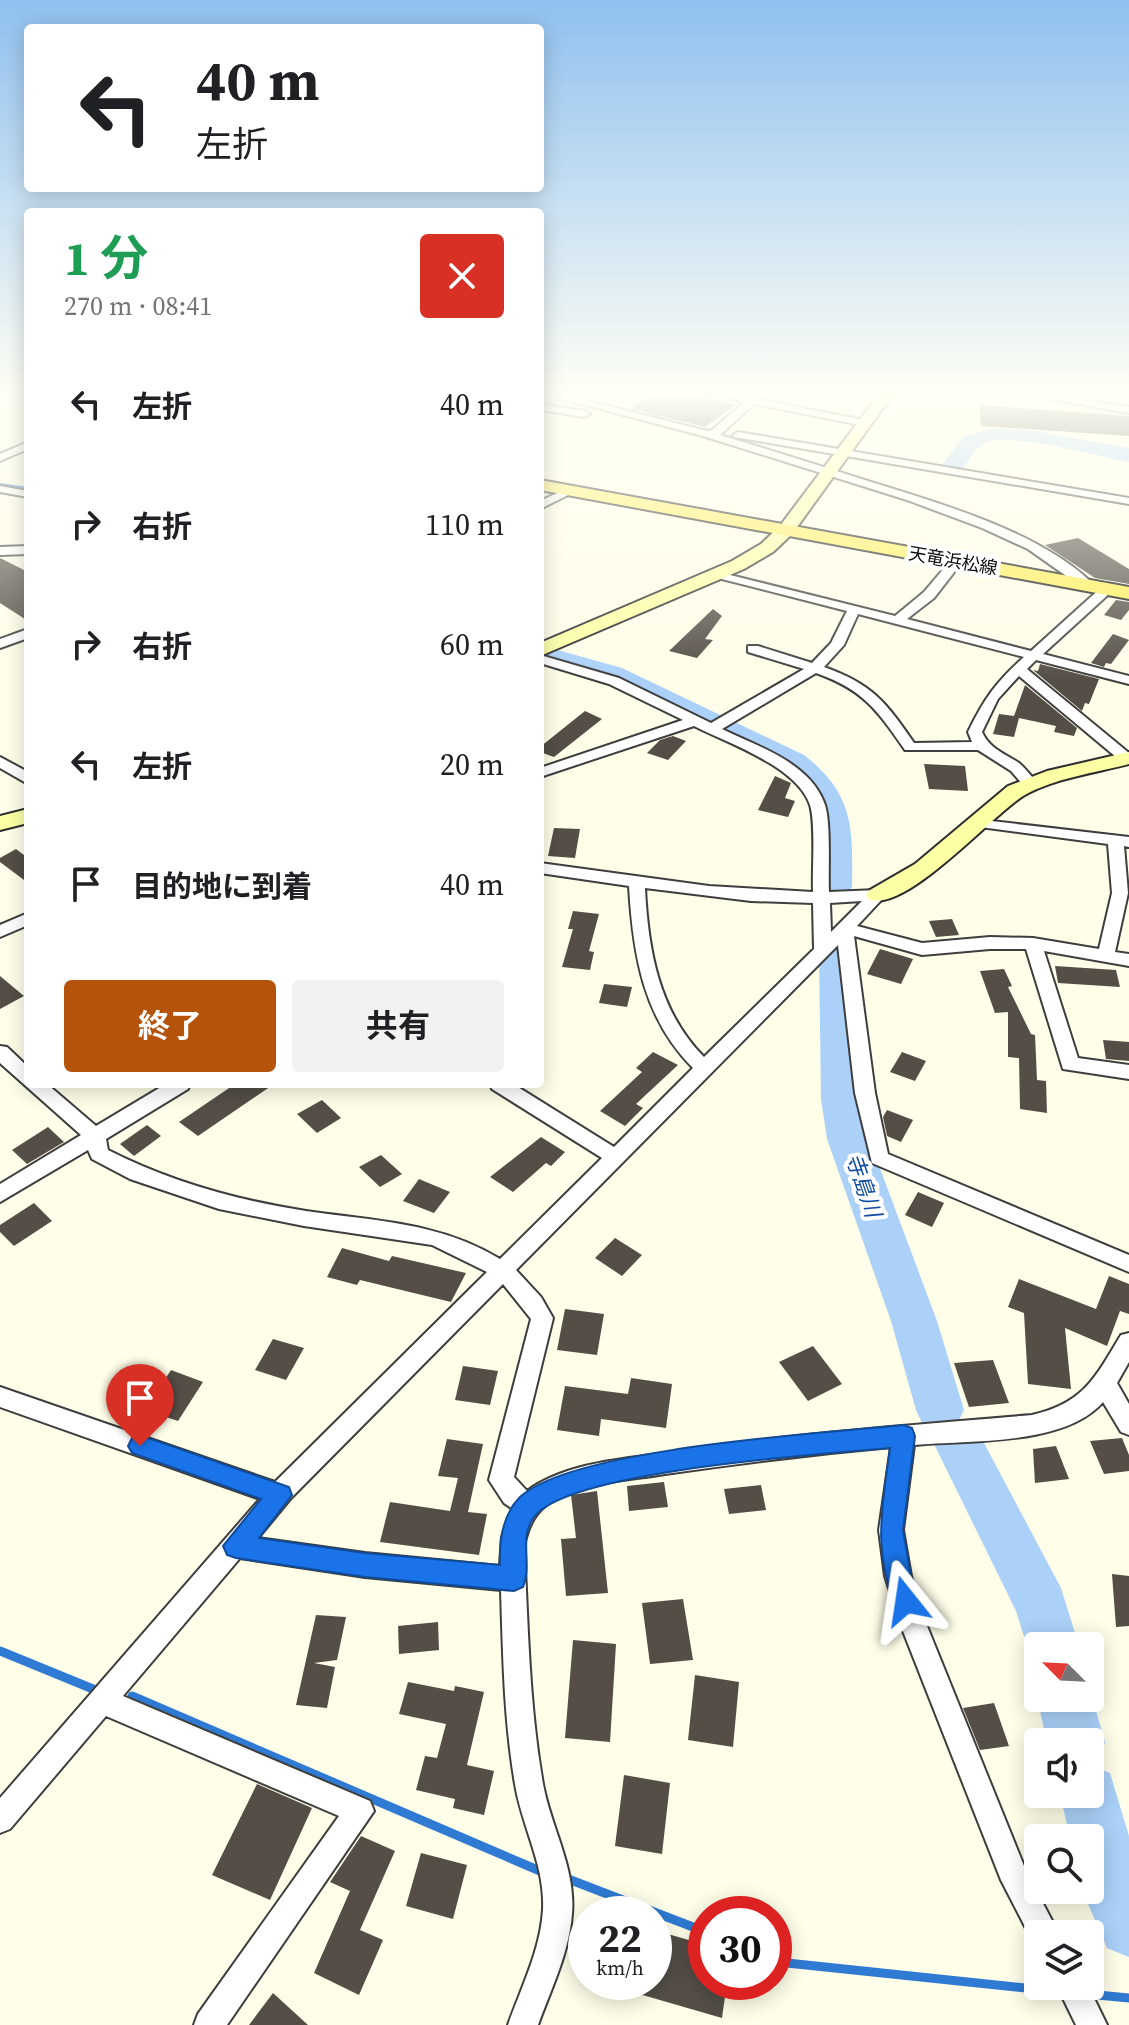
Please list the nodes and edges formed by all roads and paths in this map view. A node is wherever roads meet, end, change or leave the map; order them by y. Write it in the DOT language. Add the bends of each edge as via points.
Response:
graph roads {
  1 [pos="569,492"];
  2 [pos="573,492"];
  3 [pos="814,492"];
  4 [pos="884,492"];
  5 [pos="1073,492"];
  6 [pos="1129,501"];
  7 [pos="544,504"];
  8 [pos="786,530"];
  9 [pos="24,550"];
  10 [pos="0,551"];
  11 [pos="956,562"];
  12 [pos="718,574"];
  13 [pos="1098,588"];
  14 [pos="1129,593"];
  15 [pos="854,610"];
  16 [pos="898,620"];
  17 [pos="24,635"];
  18 [pos="0,644"];
  19 [pos="544,648"];
  20 [pos="753,649"];
  21 [pos="1036,656"];
  22 [pos="544,660"];
  23 [pos="815,668"];
  24 [pos="1020,670"];
  25 [pos="1129,680"];
  26 [pos="692,722"];
  27 [pos="715,727"];
  28 [pos="981,746"];
  29 [pos="1128,759"];
  30 [pos="0,761"];
  31 [pos="544,772"];
  32 [pos="24,776"];
  33 [pos="1030,784"];
  34 [pos="24,817"];
  35 [pos="980,822"];
  36 [pos="0,823"];
  37 [pos="1122,842"];
  38 [pos="544,869"];
  39 [pos="636,881"];
  40 [pos="878,895"];
  41 [pos="820,900"];
  42 [pos="24,920"];
  43 [pos="845,928"];
  44 [pos="0,932"];
  45 [pos="1033,944"];
  46 [pos="823,950"];
  47 [pos="1106,955"];
  48 [pos="1129,960"];
  49 [pos="0,1052"];
  50 [pos="705,1069"];
  51 [pos="1129,1072"];
  52 [pos="24,1074"];
  53 [pos="40,1088"];
  54 [pos="174,1088"];
  55 [pos="505,1088"];
  56 [pos="95,1136"];
  57 [pos="617,1158"];
  58 [pos="0,1194"];
  59 [pos="1129,1264"];
  60 [pos="503,1271"];
  61 [pos="1129,1342"];
  62 [pos="1104,1382"];
  63 [pos="0,1397"];
  64 [pos="1129,1425"];
  65 [pos="904,1436"];
  66 [pos="280,1495"];
  67 [pos="527,1506"];
  68 [pos="236,1546"];
  69 [pos="514,1579"];
  70 [pos="102,1701"];
  71 [pos="0,1819"];
  72 [pos="1036,1920"];
  73 [pos="209,2025"];
  74 [pos="523,2025"];
  1 -- 7 [label="street"];
  2 -- 8 [label="main road, 天竜浜松線"];
  3 -- 8 [label="street"];
  4 -- 13 [label="street" via="986,525 1032,546"];
  5 -- 6 [label="street"];
  8 -- 11 [label="main road, 天竜浜松線"];
  8 -- 12 [label="street" via="767,548"];
  9 -- 10 [label="street"];
  11 -- 13 [label="main road, 天竜浜松線"];
  11 -- 16 [label="street" via="929,595"];
  12 -- 15 [label="street"];
  12 -- 19 [label="street"];
  13 -- 14 [label="main road, 天竜浜松線"];
  13 -- 21 [label="street"];
  15 -- 16 [label="street"];
  15 -- 23 [label="street" via="837,645"];
  16 -- 21 [label="street"];
  17 -- 18 [label="street"];
  20 -- 23 [label="street"];
  21 -- 24 [label="street"];
  21 -- 25 [label="street"];
  22 -- 26 [label="street" via="609,679"];
  23 -- 27 [label="street"];
  23 -- 28 [label="street" via="872,695 910,747"];
  24 -- 28 [label="street" via="991,699 975,732"];
  24 -- 29 [label="street"];
  26 -- 27 [label="street"];
  26 -- 31 [label="street"];
  27 -- 41 [label="street" via="787,767 809,786 820,824"];
  28 -- 33 [label="street" via="1016,768"];
  29 -- 33 [label="street"];
  30 -- 32 [label="street"];
  33 -- 35 [label="street"];
  34 -- 36 [label="street"];
  35 -- 37 [label="street"];
  35 -- 40 [label="street" via="923,869"];
  37 -- 47 [label="street" via="1120,893"];
  38 -- 39 [label="street"];
  39 -- 41 [label="street" via="752,898"];
  39 -- 50 [label="street" via="641,945 656,1000 672,1034"];
  40 -- 41 [label="street"];
  40 -- 43 [label="street"];
  41 -- 46 [label="street"];
  42 -- 44 [label="street"];
  43 -- 45 [label="street" via="922,949"];
  43 -- 46 [label="street"];
  43 -- 59 [label="street" via="865,1093 879,1158"];
  45 -- 47 [label="street"];
  45 -- 51 [label="street" via="1070,1064"];
  46 -- 50 [label="street"];
  47 -- 48 [label="street"];
  49 -- 52 [label="street"];
  50 -- 57 [label="street"];
  53 -- 56 [label="street"];
  54 -- 56 [label="street"];
  55 -- 57 [label="street"];
  56 -- 58 [label="street"];
  56 -- 60 [label="street" via="99,1154 134,1175 213,1202 433,1237"];
  57 -- 60 [label="street"];
  60 -- 66 [label="street"];
  60 -- 67 [label="street" via="532,1297 542,1318 501,1480"];
  61 -- 62 [label="street"];
  62 -- 64 [label="street"];
  62 -- 65 [label="street" via="1086,1407 1064,1419"];
  63 -- 66 [label="street"];
  65 -- 67 [label="street" via="739,1452 613,1472 550,1490"];
  65 -- 72 [label="street" via="891,1530 898,1576 1015,1880"];
  66 -- 68 [label="street"];
  67 -- 69 [label="street" via="512,1546"];
  68 -- 69 [label="street"];
  68 -- 70 [label="street"];
  69 -- 74 [label="street" via="520,1726 531,1797 558,1895 555,1932"];
  70 -- 71 [label="street"];
  70 -- 73 [label="street" via="360,1811"];
}
